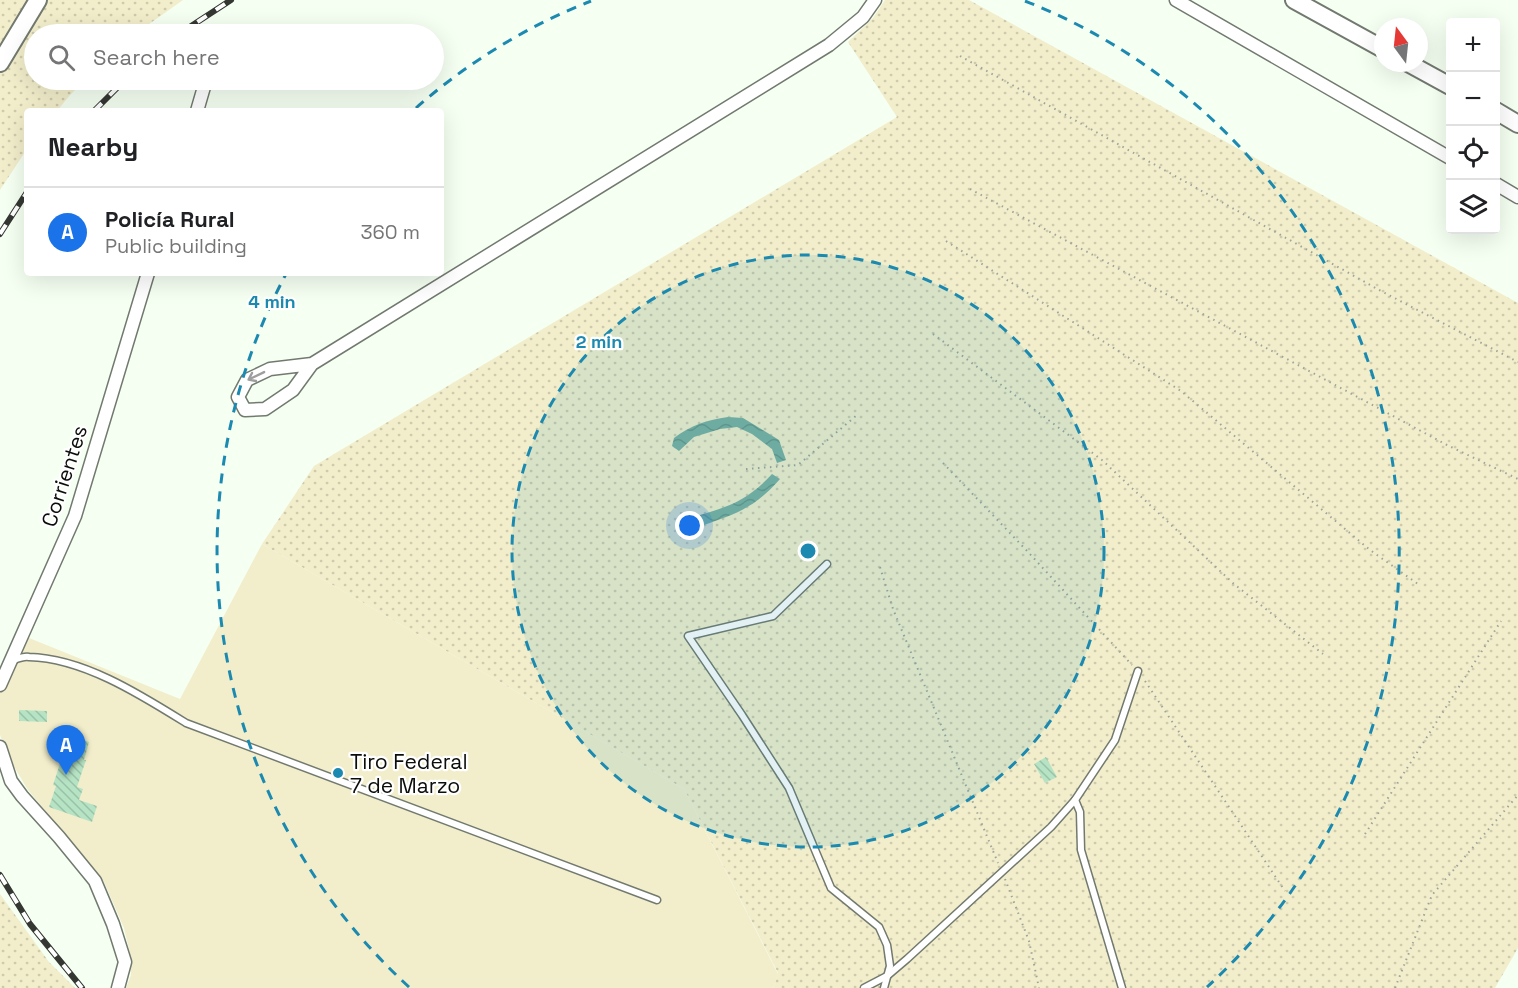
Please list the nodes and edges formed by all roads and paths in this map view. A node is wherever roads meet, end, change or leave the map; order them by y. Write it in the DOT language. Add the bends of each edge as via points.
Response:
graph roads {
  1 [pos="38,0"];
  2 [pos="875,0"];
  3 [pos="1176,0"];
  4 [pos="1294,0"];
  5 [pos="18,33"];
  6 [pos="1374,44"];
  7 [pos="0,55"];
  8 [pos="960,56"];
  9 [pos="0,63"];
  10 [pos="1424,72"];
  11 [pos="1446,84"];
  12 [pos="203,90"];
  13 [pos="198,108"];
  14 [pos="1500,113"];
  15 [pos="1518,124"];
  16 [pos="1446,156"];
  17 [pos="1500,186"];
  18 [pos="970,189"];
  19 [pos="1518,196"];
  20 [pos="946,241"];
  21 [pos="147,276"];
  22 [pos="933,334"];
  23 [pos="1518,362"];
  24 [pos="312,364"];
  25 [pos="857,415"];
  26 [pos="943,464"];
  27 [pos="746,469"];
  28 [pos="1518,479"];
  29 [pos="827,564"];
  30 [pos="880,567"];
  31 [pos="1418,584"];
  32 [pos="1501,621"];
  33 [pos="1323,654"];
  34 [pos="11,661"];
  35 [pos="1138,671"];
  36 [pos="0,685"];
  37 [pos="0,747"];
  38 [pos="1518,795"];
  39 [pos="1075,800"];
  40 [pos="1365,834"];
  41 [pos="1002,872"];
  42 [pos="1284,891"];
  43 [pos="657,900"];
  44 [pos="888,976"];
  45 [pos="118,988"];
  46 [pos="864,988"];
  47 [pos="884,988"];
  48 [pos="1039,988"];
  49 [pos="1122,988"];
  50 [pos="1395,988"];
  1 -- 5 [label="street"];
  2 -- 24 [label="street" via="863,17 829,45"];
  3 -- 16 [label="street"];
  4 -- 6 [label="street"];
  5 -- 7 [label="street"];
  5 -- 9 [label="street"];
  8 -- 23 [label="path" via="1381,291"];
  10 -- 11 [label="street"];
  12 -- 13 [label="street"];
  14 -- 15 [label="street"];
  17 -- 19 [label="street"];
  18 -- 28 [label="path" via="1436,440"];
  20 -- 31 [label="path" via="1180,391 1370,550"];
  21 -- 34 [label="street, Corrientes" via="75,516"];
  22 -- 33 [label="path" via="1102,460 1234,584"];
  24 -- 24 [label="street, one-way" via="270,369 247,380 238,397 245,410 265,409 292,390"];
  25 -- 27 [label="path" via="798,465"];
  26 -- 35 [label="path"];
  29 -- 44 [label="lane" via="773,616 688,636 789,788 831,888 879,927 887,945"];
  30 -- 41 [label="path" via="893,609"];
  32 -- 40 [label="path"];
  34 -- 36 [label="street, Corrientes"];
  34 -- 43 [label="lane" via="28,656 73,664 129,688 186,723"];
  35 -- 39 [label="lane" via="1115,740"];
  35 -- 42 [label="path"];
  37 -- 45 [label="street" via="22,796 95,881 125,962"];
  38 -- 50 [label="path" via="1432,895"];
  39 -- 41 [label="lane"];
  39 -- 49 [label="lane" via="1080,812 1081,850"];
  41 -- 44 [label="lane"];
  41 -- 48 [label="path" via="1029,941"];
  44 -- 46 [label="lane"];
  44 -- 47 [label="lane"];
}
